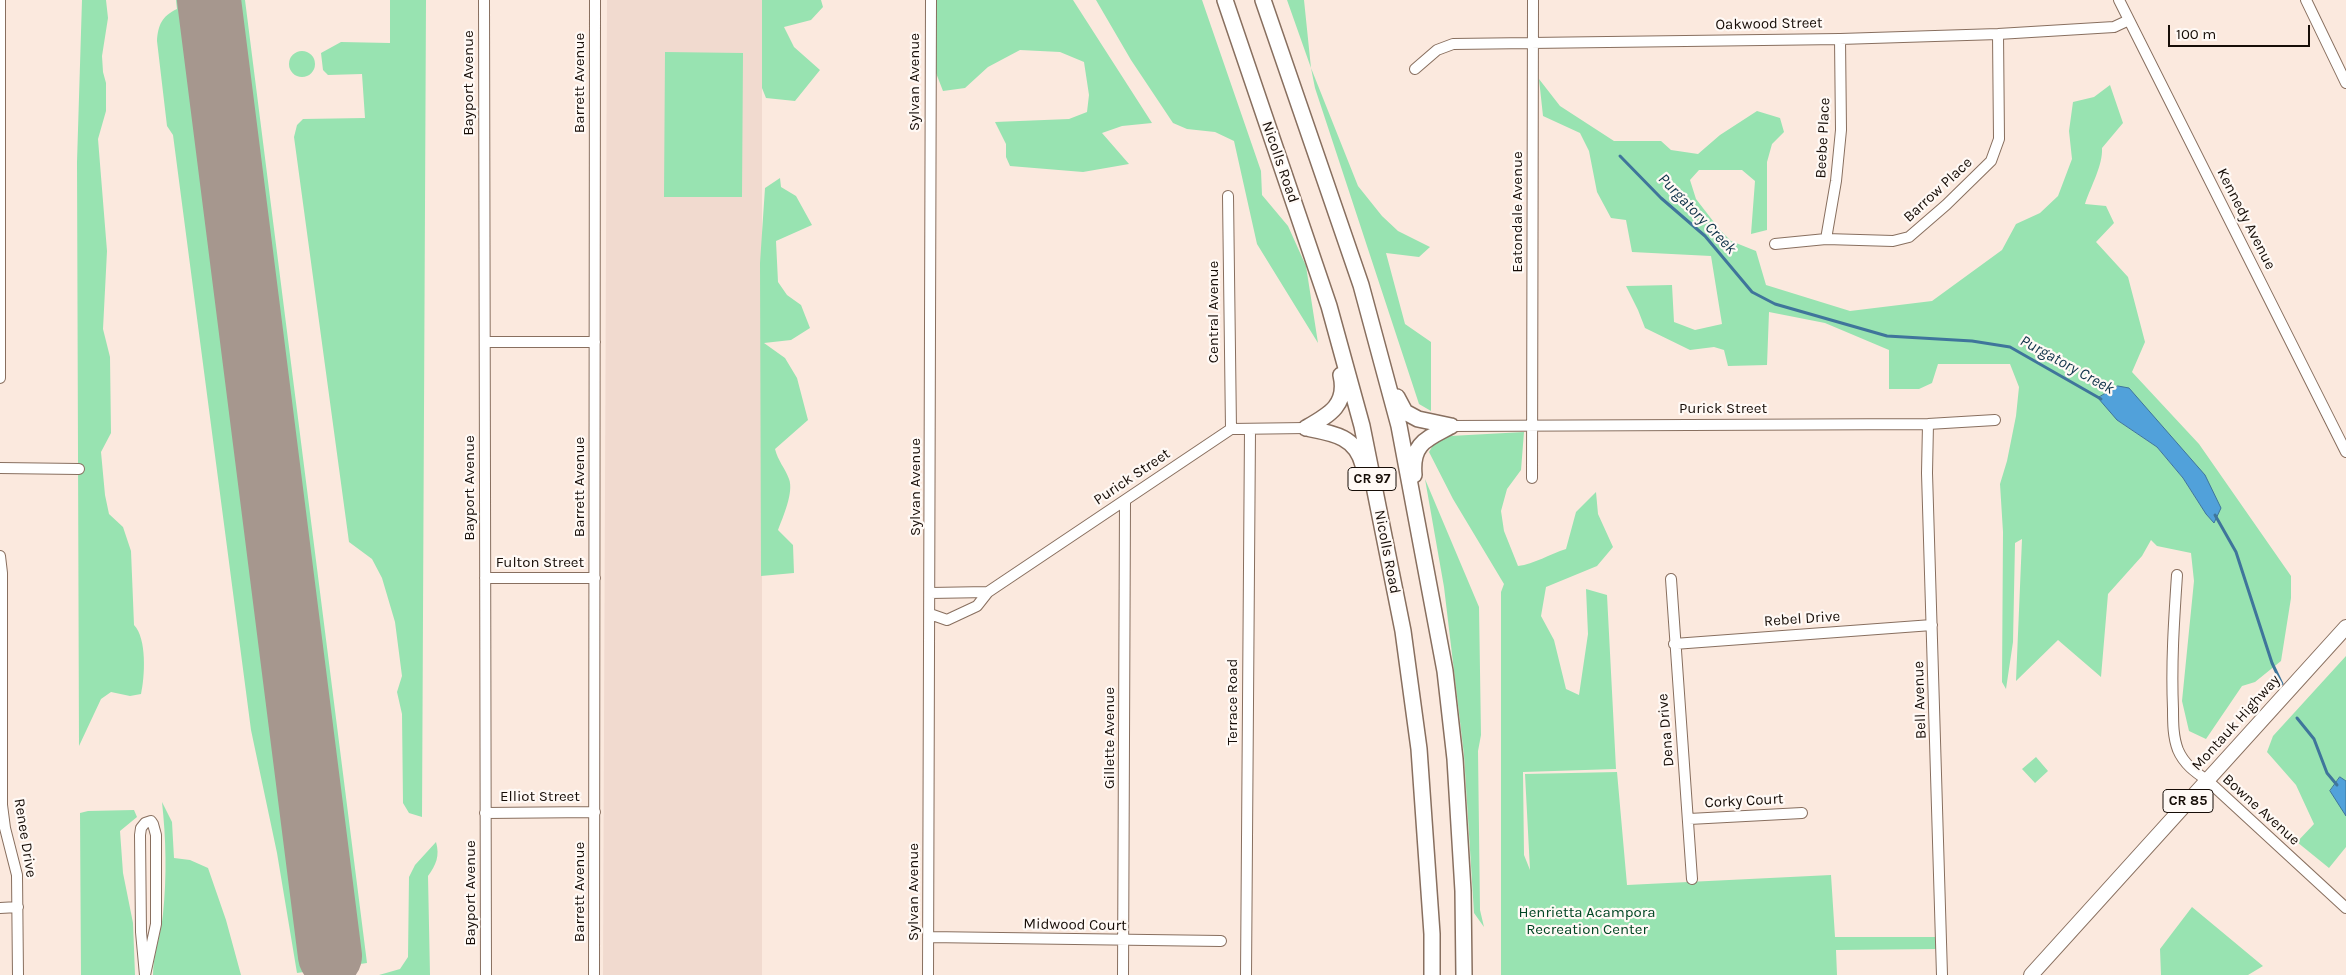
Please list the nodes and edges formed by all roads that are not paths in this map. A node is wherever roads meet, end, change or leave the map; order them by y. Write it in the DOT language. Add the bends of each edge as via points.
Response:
graph roads {
  1 [pos="0,0"];
  2 [pos="484,0"];
  3 [pos="595,0"];
  4 [pos="931,0"];
  5 [pos="1225,0"];
  6 [pos="1263,0"];
  7 [pos="1533,0"];
  8 [pos="2119,0"];
  9 [pos="2306,0"];
  10 [pos="2129,20"];
  11 [pos="1998,34"];
  12 [pos="1840,39"];
  13 [pos="1533,42"];
  14 [pos="1415,69"];
  15 [pos="2346,84"];
  16 [pos="1228,196"];
  17 [pos="1826,239"];
  18 [pos="1775,244"];
  19 [pos="1335,330"];
  20 [pos="485,342"];
  21 [pos="595,342"];
  22 [pos="1387,376"];
  23 [pos="0,378"];
  24 [pos="1995,420"];
  25 [pos="1928,424"];
  26 [pos="1533,425"];
  27 [pos="1451,426"];
  28 [pos="1306,428"];
  29 [pos="1231,429"];
  30 [pos="1250,430"];
  31 [pos="2346,452"];
  32 [pos="0,468"];
  33 [pos="79,469"];
  34 [pos="1532,478"];
  35 [pos="1376,496"];
  36 [pos="1125,501"];
  37 [pos="1416,515"];
  38 [pos="0,556"];
  39 [pos="2177,575"];
  40 [pos="485,578"];
  41 [pos="595,578"];
  42 [pos="1671,579"];
  43 [pos="988,592"];
  44 [pos="930,593"];
  45 [pos="930,614"];
  46 [pos="1932,625"];
  47 [pos="2346,627"];
  48 [pos="1674,644"];
  49 [pos="2207,780"];
  50 [pos="595,812"];
  51 [pos="485,813"];
  52 [pos="1802,813"];
  53 [pos="1689,819"];
  54 [pos="1692,879"];
  55 [pos="18,907"];
  56 [pos="0,908"];
  57 [pos="2346,908"];
  58 [pos="928,937"];
  59 [pos="1123,941"];
  60 [pos="1221,941"];
  61 [pos="145,974"];
  62 [pos="18,975"];
  63 [pos="486,975"];
  64 [pos="594,975"];
  65 [pos="928,975"];
  66 [pos="1123,975"];
  67 [pos="1246,975"];
  68 [pos="1432,975"];
  69 [pos="1464,975"];
  70 [pos="1942,975"];
  71 [pos="2031,975"];
  1 -- 23 [label="street"];
  2 -- 20 [label="street, Bayport Avenue"];
  3 -- 21 [label="street, Barrett Avenue"];
  4 -- 44 [label="street, Sylvan Avenue"];
  5 -- 19 [label="highway, Nicolls Road / CR 97"];
  6 -- 22 [label="highway, CR 97" via="1361,285"];
  7 -- 13 [label="street, Eatondale Avenue"];
  8 -- 10 [label="street, Kennedy Avenue"];
  9 -- 15 [label="street"];
  10 -- 11 [label="street, Oakwood Street" via="2114,27"];
  10 -- 31 [label="street, Kennedy Avenue"];
  11 -- 12 [label="street, Oakwood Street"];
  11 -- 17 [label="street, Barrow Place" via="2000,139 1991,161 1909,237 1893,241"];
  12 -- 13 [label="street, Oakwood Street"];
  12 -- 17 [label="street, Beebe Place" via="1841,130"];
  13 -- 14 [label="street, Oakwood Street" via="1453,44 1437,50"];
  13 -- 26 [label="street, Eatondale Avenue"];
  16 -- 29 [label="street, Central Avenue"];
  17 -- 18 [label="street, Barrow Place"];
  19 -- 28 [label="highway" via="1334,350 1343,384 1341,400 1329,416"];
  19 -- 35 [label="highway, Nicolls Road / CR 97" via="1362,426"];
  20 -- 21 [label="street"];
  20 -- 40 [label="street, Bayport Avenue"];
  21 -- 41 [label="street, Barrett Avenue"];
  22 -- 27 [label="highway" via="1405,412 1418,419"];
  22 -- 37 [label="highway, CR 97"];
  24 -- 25 [label="street, Purick Street"];
  25 -- 26 [label="street, Purick Street"];
  25 -- 46 [label="street, Bell Avenue"];
  26 -- 27 [label="street, Purick Street"];
  26 -- 34 [label="street, Eatondale Avenue"];
  27 -- 37 [label="highway" via="1423,441 1416,450 1413,464"];
  28 -- 30 [label="street"];
  28 -- 35 [label="highway" via="1332,433 1347,440 1360,453 1368,490"];
  29 -- 30 [label="street"];
  29 -- 36 [label="street, Purick Street"];
  30 -- 67 [label="street, Terrace Road"];
  32 -- 33 [label="street"];
  35 -- 68 [label="highway, Nicolls Road / CR 97" via="1403,631 1419,749"];
  36 -- 43 [label="street, Purick Street"];
  36 -- 59 [label="street, Gillette Avenue"];
  37 -- 69 [label="highway, CR 97" via="1444,671 1455,759"];
  38 -- 55 [label="street, Renee Drive" via="2,805 17,875"];
  39 -- 49 [label="street, Bowne Avenue" via="2171,676 2174,735 2184,762"];
  40 -- 41 [label="street, Fulton Street"];
  40 -- 51 [label="street, Bayport Avenue"];
  41 -- 50 [label="street, Barrett Avenue"];
  42 -- 48 [label="street, Dena Drive"];
  43 -- 44 [label="street"];
  43 -- 45 [label="street, Purick Street" via="976,606 947,620"];
  44 -- 45 [label="street, Sylvan Avenue"];
  45 -- 58 [label="street, Sylvan Avenue"];
  46 -- 48 [label="street, Rebel Drive"];
  46 -- 70 [label="street, Bell Avenue"];
  47 -- 49 [label="main road, Montauk Highway / CR 85"];
  48 -- 53 [label="street, Dena Drive"];
  49 -- 57 [label="street, Bowne Avenue"];
  49 -- 71 [label="main road, Montauk Highway / CR 85"];
  50 -- 51 [label="street, Elliot Street"];
  50 -- 64 [label="street, Barrett Avenue"];
  51 -- 63 [label="street, Bayport Avenue"];
  52 -- 53 [label="street, Corky Court"];
  53 -- 54 [label="street, Dena Drive"];
  55 -- 56 [label="street"];
  55 -- 62 [label="street, Renee Drive"];
  58 -- 59 [label="street, Midwood Court"];
  58 -- 65 [label="street, Sylvan Avenue"];
  59 -- 60 [label="street, Midwood Court"];
  59 -- 66 [label="street, Gillette Avenue"];
  61 -- 61 [label="street" via="156,924 156,835 151,822 140,828 141,932"];
}
